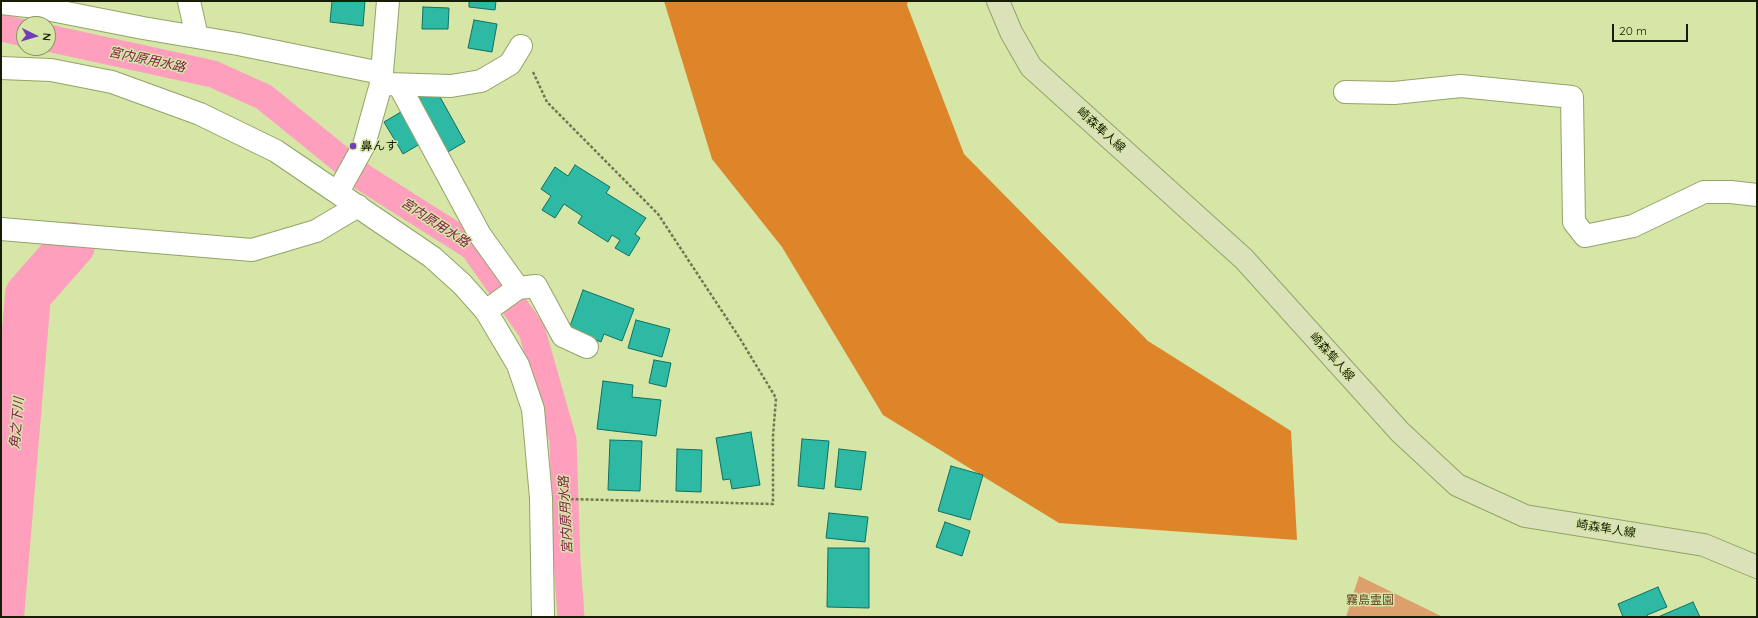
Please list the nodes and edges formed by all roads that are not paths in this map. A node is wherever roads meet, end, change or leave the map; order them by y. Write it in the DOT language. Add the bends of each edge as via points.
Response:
graph roads {
  1 [pos="189,1"];
  2 [pos="388,1"];
  3 [pos="998,1"];
  4 [pos="1,3"];
  5 [pos="198,37"];
  6 [pos="521,46"];
  7 [pos="1,68"];
  8 [pos="387,81"];
  9 [pos="1345,92"];
  10 [pos="338,192"];
  11 [pos="1757,195"];
  12 [pos="358,206"];
  13 [pos="1,229"];
  14 [pos="503,299"];
  15 [pos="587,347"];
  16 [pos="1757,567"];
  17 [pos="543,617"];
  1 -- 5 [label="street"];
  2 -- 8 [label="street"];
  3 -- 16 [label="main road, 崎森隼人線" via="1011,32 1031,67 1244,259 1400,432 1457,485 1525,516 1704,545"];
  4 -- 5 [label="street" via="36,7"];
  5 -- 8 [label="street"];
  6 -- 8 [label="street" via="510,64 481,82 451,86"];
  7 -- 10 [label="street" via="52,70 112,82 163,100 200,114 276,151"];
  8 -- 10 [label="street" via="364,145"];
  8 -- 14 [label="street" via="480,235"];
  9 -- 11 [label="street" via="1394,93 1461,86 1572,97 1574,222 1585,236 1633,226 1704,192"];
  10 -- 12 [label="street"];
  12 -- 13 [label="street" via="316,231 252,250"];
  12 -- 14 [label="street" via="432,257 462,284"];
  14 -- 15 [label="street" via="536,286 563,336"];
  14 -- 17 [label="street" via="518,365 533,409 541,498"];
}
